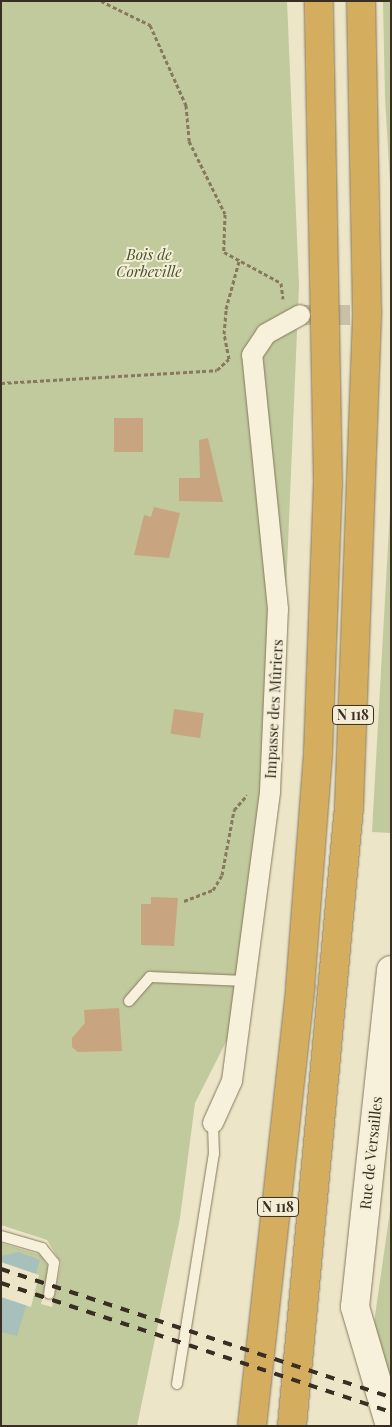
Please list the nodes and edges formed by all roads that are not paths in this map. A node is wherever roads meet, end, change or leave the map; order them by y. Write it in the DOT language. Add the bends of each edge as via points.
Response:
graph roads {
  1 [pos="319,1"];
  2 [pos="361,1"];
  3 [pos="300,315"];
  4 [pos="391,970"];
  5 [pos="246,981"];
  6 [pos="129,1001"];
  7 [pos="384,1094"];
  8 [pos="213,1123"];
  9 [pos="1,1236"];
  10 [pos="49,1294"];
  11 [pos="177,1384"];
  12 [pos="252,1426"];
  13 [pos="292,1426"];
  14 [pos="390,1426"];
  1 -- 12 [label="highway, N 118" via="328,484 318,753 300,988"];
  2 -- 13 [label="highway, N 118" via="367,311 349,807"];
  3 -- 5 [label="street, Impasse des Mûriers" via="266,334 252,355 278,609 270,791"];
  4 -- 7 [label="main road, Rue de Versailles"];
  5 -- 6 [label="lane" via="150,977"];
  5 -- 8 [label="street, Impasse des Mûriers" via="232,1081"];
  7 -- 14 [label="main road, Rue de Versailles" via="355,1307"];
  8 -- 11 [label="lane" via="214,1154"];
  9 -- 10 [label="lane" via="42,1248 54,1263"];
}
